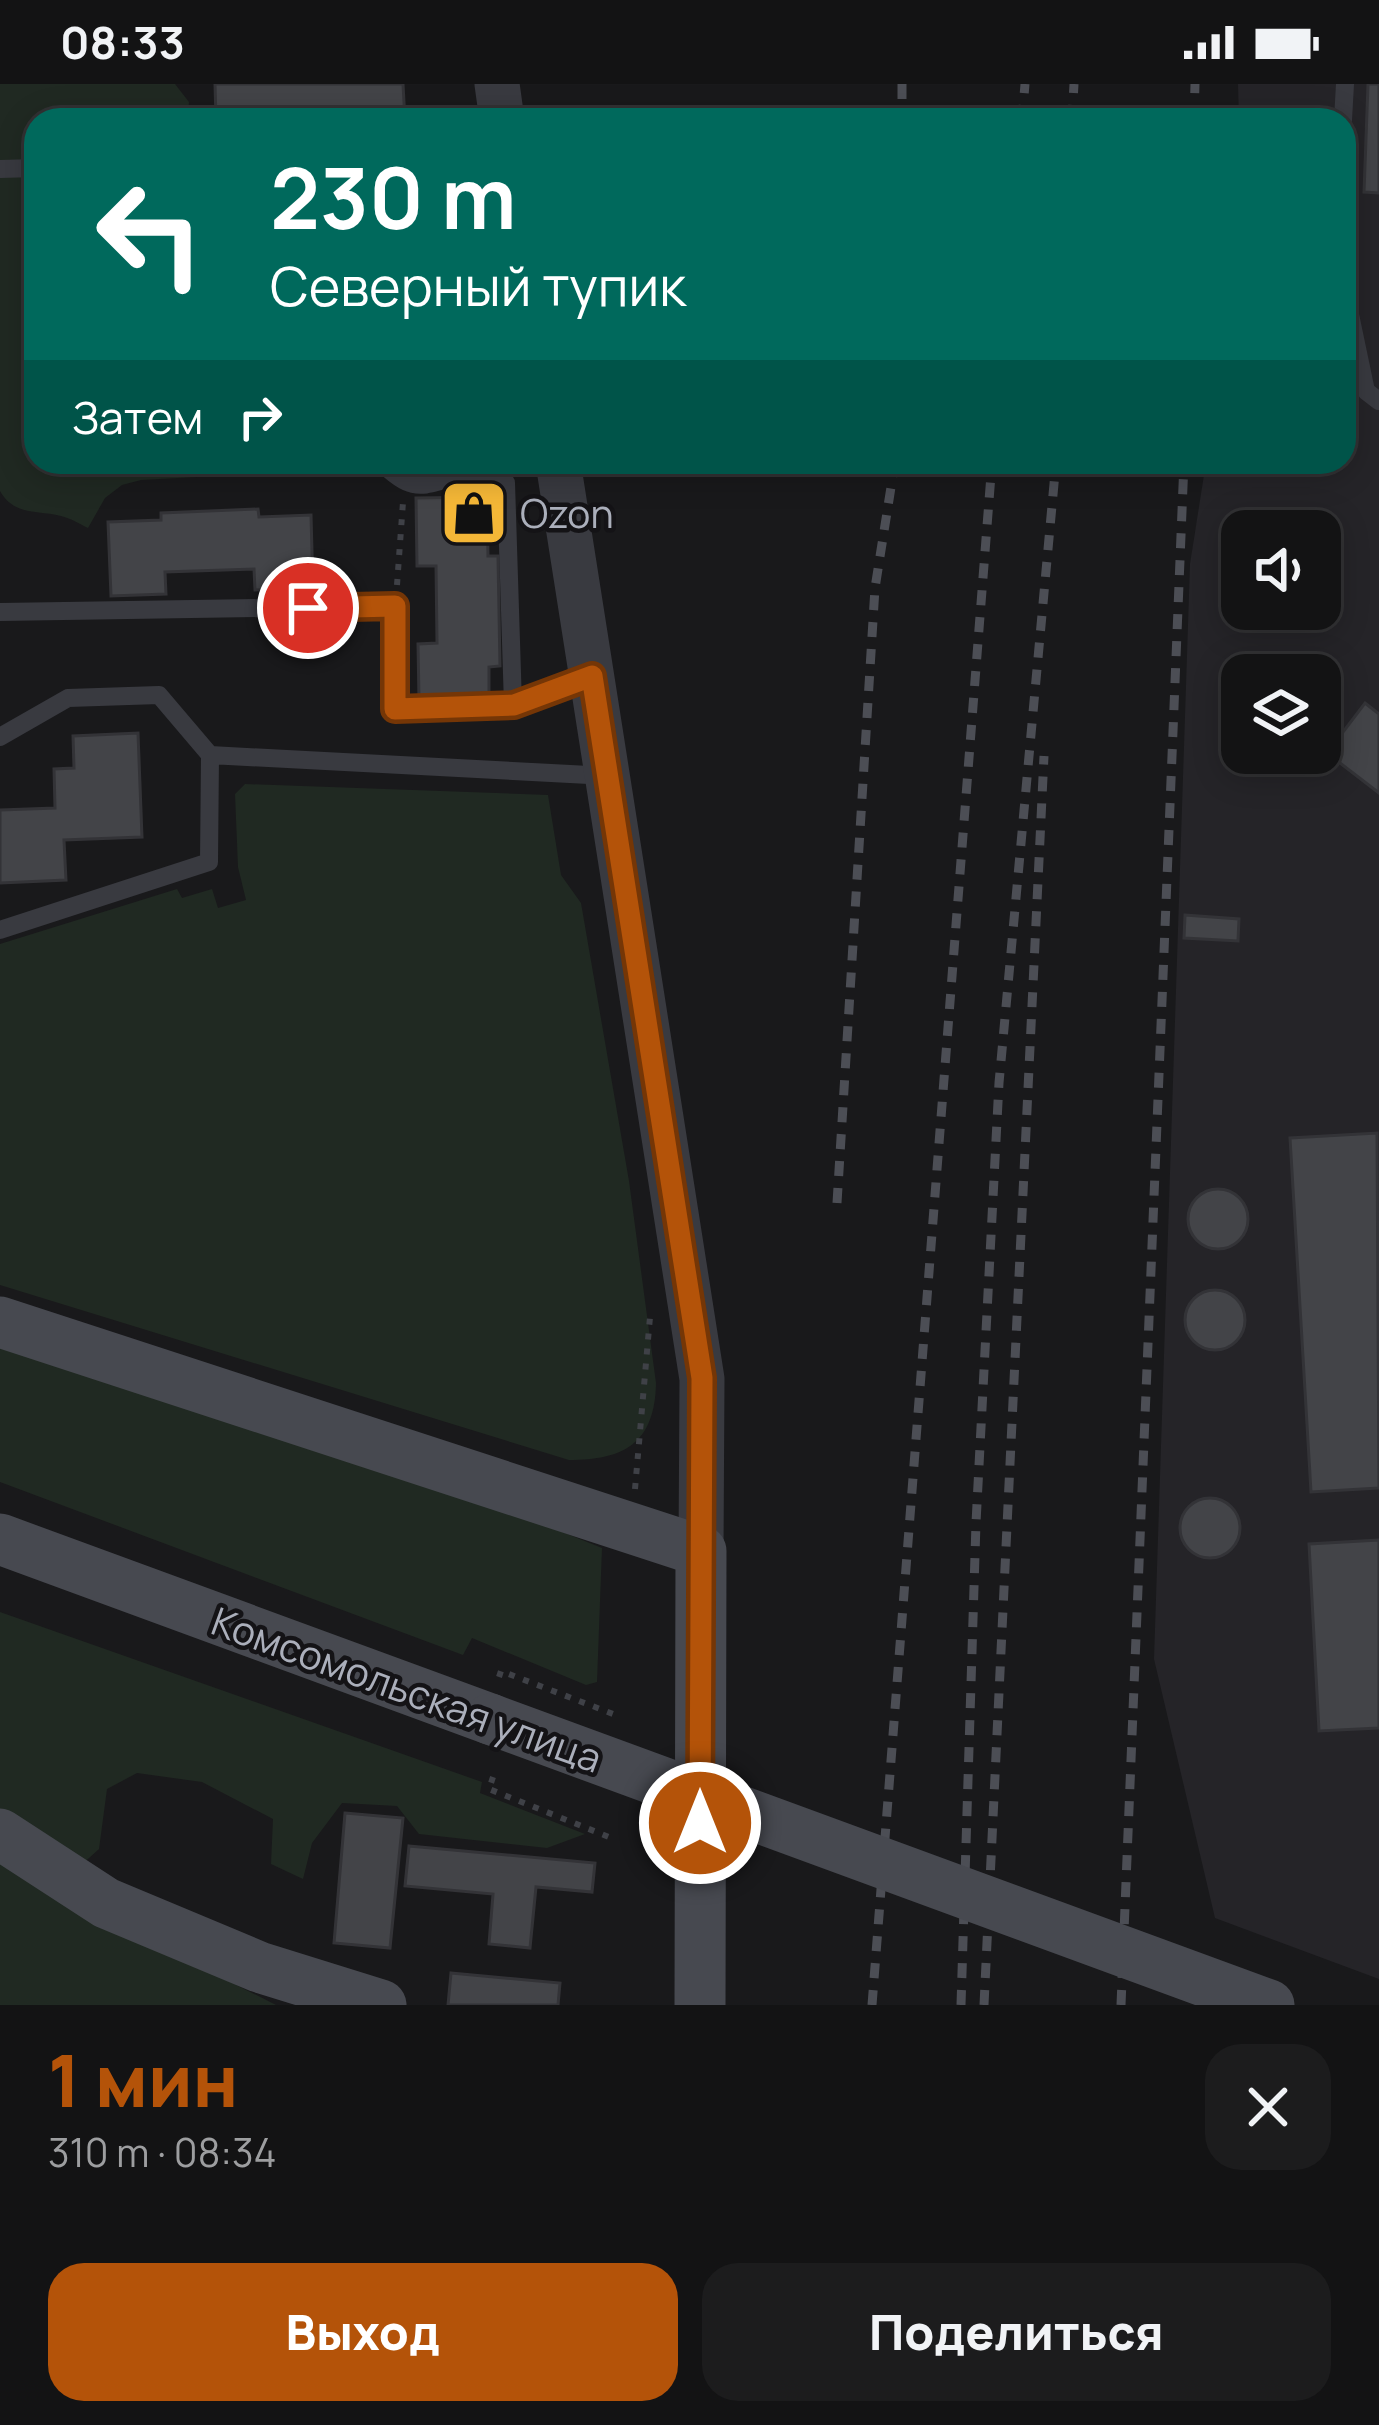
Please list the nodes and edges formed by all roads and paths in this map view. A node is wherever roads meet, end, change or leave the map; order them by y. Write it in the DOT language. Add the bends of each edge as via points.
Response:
graph roads {
  1 [pos="1356,344"];
  2 [pos="1379,401"];
  3 [pos="396,474"];
  4 [pos="559,474"];
  5 [pos="404,481"];
  6 [pos="395,606"];
  7 [pos="0,612"];
  8 [pos="592,676"];
  9 [pos="514,705"];
  10 [pos="0,737"];
  11 [pos="210,755"];
  12 [pos="608,776"];
  13 [pos="0,930"];
  14 [pos="0,1322"];
  15 [pos="6,1544"];
  16 [pos="701,1550"];
  17 [pos="495,1695"];
  18 [pos="621,1718"];
  19 [pos="494,1777"];
  20 [pos="0,1834"];
  21 [pos="614,1838"];
  22 [pos="381,2005"];
  23 [pos="700,2005"];
  24 [pos="1269,2005"];
  1 -- 2 [label="lane" via="1366,392"];
  3 -- 5 [label="lane"];
  4 -- 8 [label="street"];
  5 -- 6 [label="path"];
  5 -- 9 [label="lane" via="427,487 470,475 506,482"];
  6 -- 7 [label="lane"];
  6 -- 9 [label="lane" via="395,709"];
  8 -- 9 [label="lane"];
  8 -- 12 [label="street"];
  10 -- 11 [label="lane" via="68,698 159,695"];
  11 -- 12 [label="lane"];
  11 -- 13 [label="lane" via="208,862"];
  12 -- 16 [label="street" via="702,1378"];
  14 -- 16 [label="main road"];
  15 -- 17 [label="main road, Комсомольская улица"];
  16 -- 23 [label="main road"];
  17 -- 18 [label="path"];
  17 -- 24 [label="main road, Комсомольская улица, bridge"];
  19 -- 21 [label="path" via="489,1789"];
  20 -- 22 [label="main road" via="106,1903 259,1967"];
}
